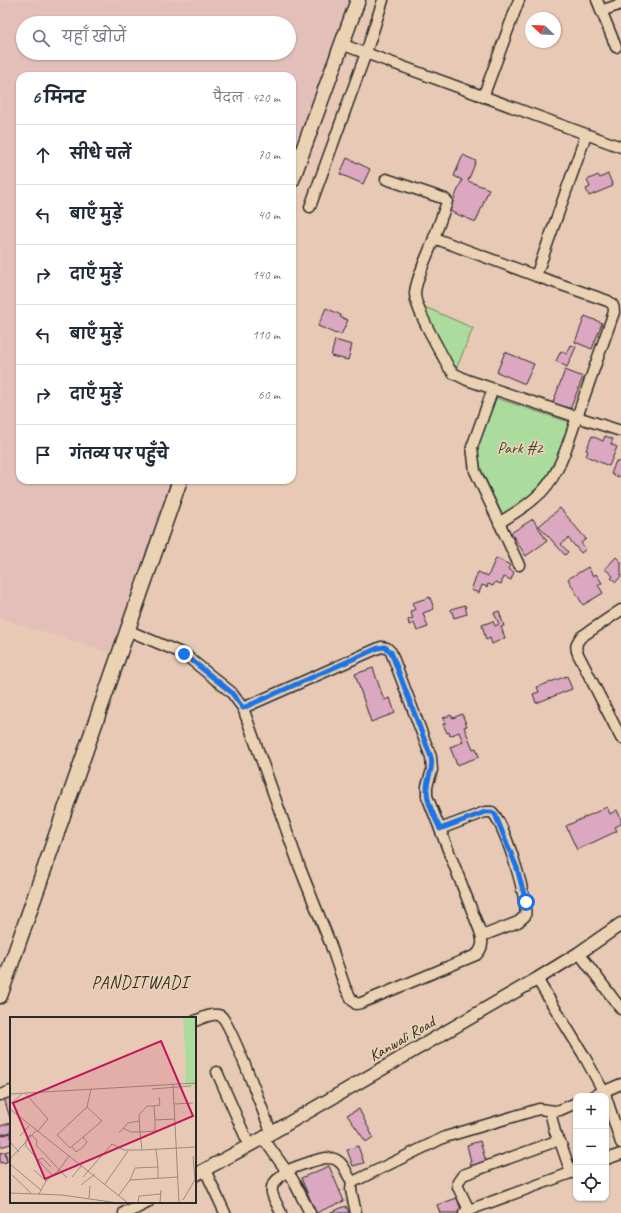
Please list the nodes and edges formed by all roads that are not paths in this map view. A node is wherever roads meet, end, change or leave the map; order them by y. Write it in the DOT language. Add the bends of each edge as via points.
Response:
graph roads {
  1 [pos="358,0"];
  2 [pos="383,0"];
  3 [pos="519,0"];
  4 [pos="597,0"];
  5 [pos="621,4"];
  6 [pos="601,11"];
  7 [pos="341,44"];
  8 [pos="616,47"];
  9 [pos="366,54"];
  10 [pos="483,97"];
  11 [pos="586,135"];
  12 [pos="621,146"];
  13 [pos="296,169"];
  14 [pos="386,179"];
  15 [pos="310,207"];
  16 [pos="434,238"];
  17 [pos="536,276"];
  18 [pos="493,389"];
  19 [pos="577,417"];
  20 [pos="621,432"];
  21 [pos="179,484"];
  22 [pos="499,523"];
  23 [pos="519,565"];
  24 [pos="621,610"];
  25 [pos="128,630"];
  26 [pos="243,708"];
  27 [pos="621,738"];
  28 [pos="440,829"];
  29 [pos="621,924"];
  30 [pos="482,936"];
  31 [pos="579,953"];
  32 [pos="537,979"];
  33 [pos="0,996"];
  34 [pos="621,1009"];
  35 [pos="196,1021"];
  36 [pos="217,1072"];
  37 [pos="621,1084"];
  38 [pos="10,1091"];
  39 [pos="604,1093"];
  40 [pos="608,1093"];
  41 [pos="0,1095"];
  42 [pos="573,1104"];
  43 [pos="609,1106"];
  44 [pos="550,1111"];
  45 [pos="267,1135"];
  46 [pos="559,1140"];
  47 [pos="621,1141"];
  48 [pos="250,1145"];
  49 [pos="621,1154"];
  50 [pos="609,1158"];
  51 [pos="573,1170"];
  52 [pos="287,1171"];
  53 [pos="200,1172"];
  54 [pos="573,1172"];
  55 [pos="352,1181"];
  56 [pos="145,1203"];
  57 [pos="466,1212"];
  58 [pos="125,1213"];
  59 [pos="225,1213"];
  60 [pos="281,1213"];
  61 [pos="310,1213"];
  62 [pos="356,1213"];
  1 -- 7 [label="main road"];
  2 -- 9 [label="street"];
  3 -- 10 [label="street"];
  4 -- 6 [label="street"];
  5 -- 6 [label="street"];
  6 -- 8 [label="street"];
  7 -- 9 [label="street"];
  7 -- 13 [label="main road"];
  9 -- 10 [label="street"];
  9 -- 15 [label="street"];
  10 -- 11 [label="street"];
  11 -- 12 [label="street"];
  11 -- 17 [label="street"];
  14 -- 16 [label="street" via="445,199 446,205"];
  16 -- 17 [label="street"];
  16 -- 18 [label="street" via="417,284 415,293 418,306 453,373"];
  17 -- 19 [label="street" via="608,301 614,307"];
  18 -- 19 [label="street"];
  18 -- 22 [label="street" via="472,447 475,471"];
  19 -- 20 [label="street"];
  19 -- 22 [label="street" via="564,453 550,481 536,498"];
  21 -- 25 [label="main road"];
  22 -- 23 [label="street"];
  24 -- 27 [label="street" via="581,637 576,648"];
  25 -- 26 [label="street" via="184,654 231,692"];
  25 -- 33 [label="main road"];
  26 -- 28 [label="street" via="385,647 391,652 431,757 432,770 427,796"];
  26 -- 30 [label="street" via="345,988 356,1004 476,955 482,945"];
  28 -- 30 [label="street"];
  28 -- 30 [label="street" via="485,812 495,814 500,824 526,902 525,916 518,922"];
  29 -- 31 [label="street, Kanwali Road"];
  31 -- 32 [label="street, Kanwali Road"];
  31 -- 34 [label="street"];
  32 -- 39 [label="street"];
  32 -- 45 [label="street, Kanwali Road"];
  35 -- 45 [label="street" via="210,1015 220,1015 224,1019"];
  36 -- 48 [label="street"];
  37 -- 40 [label="street"];
  38 -- 41 [label="street"];
  42 -- 44 [label="street"];
  43 -- 47 [label="street"];
  44 -- 46 [label="street"];
  44 -- 55 [label="street" via="539,1109 433,1141 360,1180"];
  45 -- 48 [label="street, Kanwali Road"];
  45 -- 52 [label="street"];
  46 -- 51 [label="street"];
  46 -- 57 [label="street" via="463,1175 458,1187"];
  48 -- 53 [label="street, Kanwali Road"];
  49 -- 50 [label="street"];
  52 -- 55 [label="street" via="332,1158 343,1165"];
  52 -- 60 [label="street" via="272,1188"];
  52 -- 61 [label="street"];
  53 -- 59 [label="street"];
  54 -- 57 [label="street"];
  55 -- 62 [label="street" via="351,1190"];
  56 -- 58 [label="street"];
}
